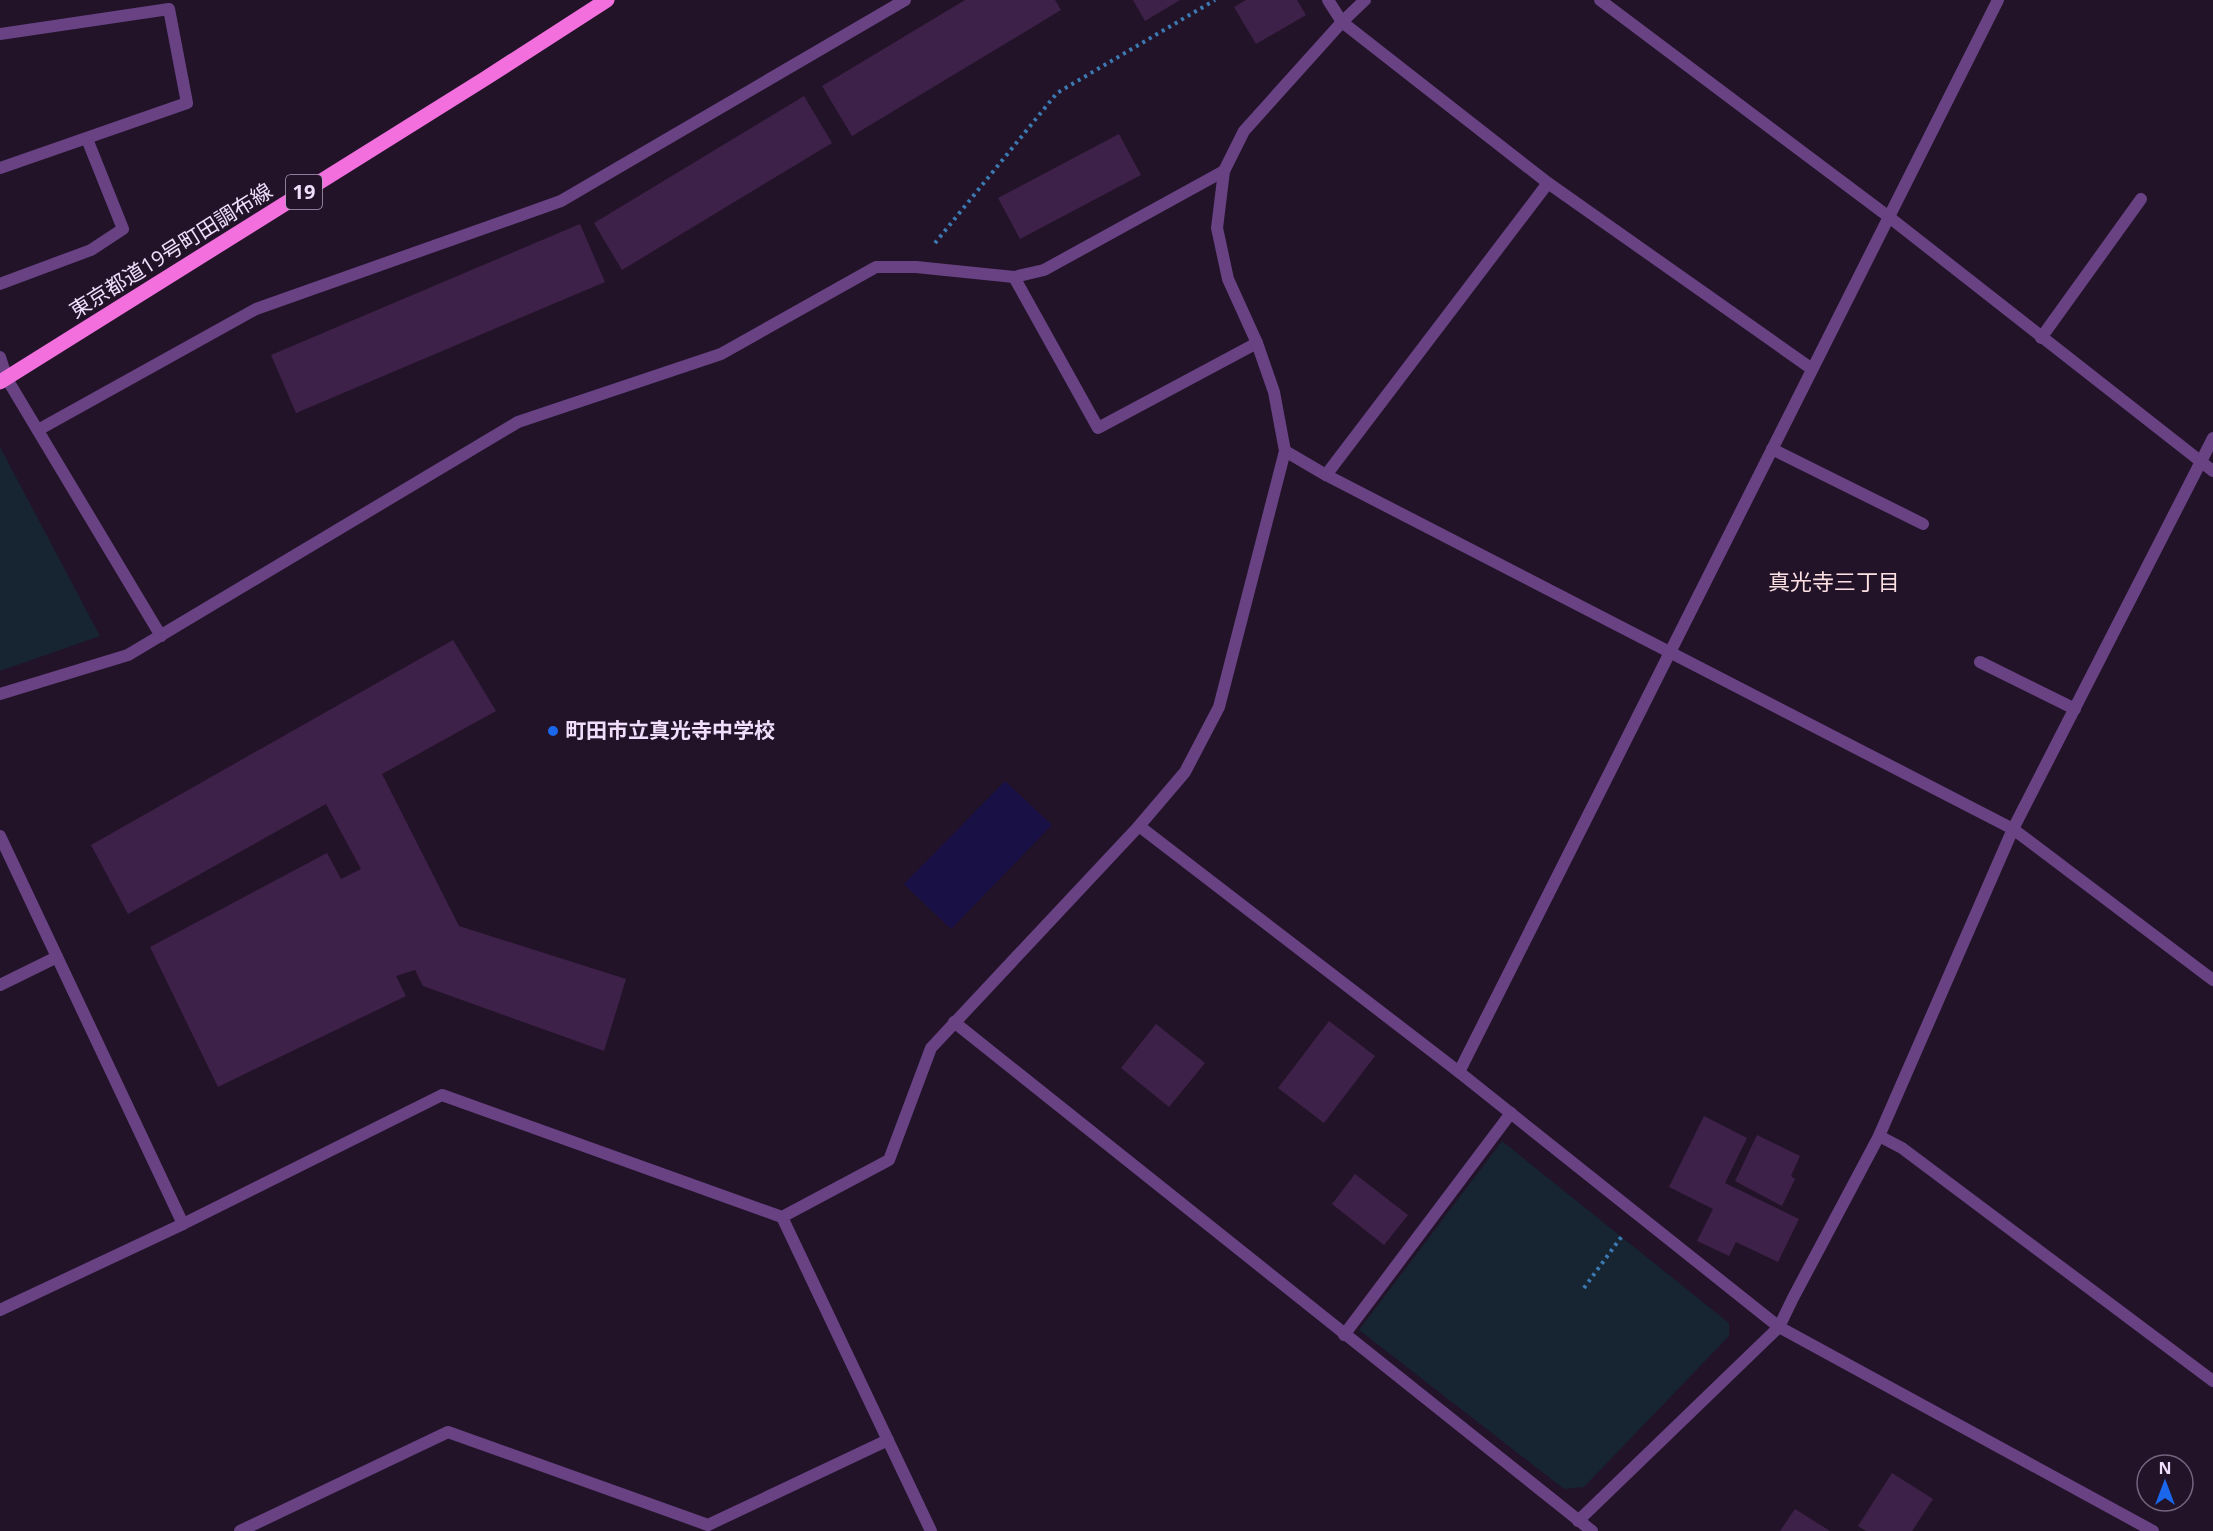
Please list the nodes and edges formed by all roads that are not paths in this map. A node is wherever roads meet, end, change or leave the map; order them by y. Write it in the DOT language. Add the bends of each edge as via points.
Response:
graph roads {
  1 [pos="607,0"];
  2 [pos="905,0"];
  3 [pos="1328,0"];
  4 [pos="1365,0"];
  5 [pos="1600,0"];
  6 [pos="1998,0"];
  7 [pos="1342,22"];
  8 [pos="0,34"];
  9 [pos="87,139"];
  10 [pos="0,168"];
  11 [pos="1224,171"];
  12 [pos="1548,183"];
  13 [pos="2141,199"];
  14 [pos="1889,217"];
  15 [pos="1014,277"];
  16 [pos="0,284"];
  17 [pos="2041,338"];
  18 [pos="1257,343"];
  19 [pos="0,357"];
  20 [pos="1812,369"];
  21 [pos="4,381"];
  22 [pos="38,430"];
  23 [pos="2213,438"];
  24 [pos="1772,449"];
  25 [pos="1285,451"];
  26 [pos="2200,462"];
  27 [pos="2213,471"];
  28 [pos="1326,475"];
  29 [pos="1923,524"];
  30 [pos="161,636"];
  31 [pos="1670,653"];
  32 [pos="1980,662"];
  33 [pos="0,694"];
  34 [pos="2074,709"];
  35 [pos="1139,826"];
  36 [pos="2013,829"];
  37 [pos="0,836"];
  38 [pos="57,957"];
  39 [pos="2213,980"];
  40 [pos="0,985"];
  41 [pos="954,1023"];
  42 [pos="1459,1071"];
  43 [pos="1511,1113"];
  44 [pos="1879,1136"];
  45 [pos="782,1217"];
  46 [pos="183,1224"];
  47 [pos="0,1310"];
  48 [pos="1779,1327"];
  49 [pos="1344,1335"];
  50 [pos="2213,1381"];
  51 [pos="888,1440"];
  52 [pos="1578,1521"];
  53 [pos="240,1531"];
  54 [pos="931,1531"];
  55 [pos="1592,1531"];
  56 [pos="2152,1531"];
  1 -- 21 [label="main road, 東京都道19号町田調布線 / 19"];
  2 -- 22 [label="street" via="561,201 256,309"];
  3 -- 7 [label="street"];
  4 -- 7 [label="street"];
  5 -- 14 [label="street"];
  6 -- 14 [label="street"];
  7 -- 11 [label="street" via="1244,131"];
  7 -- 12 [label="street"];
  8 -- 9 [label="street" via="169,9 187,103"];
  9 -- 10 [label="street"];
  9 -- 16 [label="street" via="123,229 91,250"];
  11 -- 15 [label="street" via="1044,270"];
  11 -- 18 [label="street" via="1217,228 1228,279"];
  12 -- 20 [label="street"];
  12 -- 28 [label="street"];
  13 -- 17 [label="street"];
  14 -- 17 [label="street"];
  14 -- 20 [label="street"];
  15 -- 18 [label="street" via="1098,428"];
  15 -- 30 [label="street" via="876,267 721,354 518,423"];
  17 -- 26 [label="street"];
  18 -- 25 [label="street" via="1274,392"];
  19 -- 21 [label="street"];
  20 -- 24 [label="street"];
  21 -- 22 [label="street"];
  22 -- 30 [label="street"];
  23 -- 26 [label="street"];
  24 -- 29 [label="street"];
  24 -- 31 [label="street"];
  25 -- 28 [label="street"];
  25 -- 35 [label="street" via="1219,707 1185,772"];
  26 -- 27 [label="street"];
  26 -- 34 [label="street"];
  28 -- 31 [label="street"];
  30 -- 33 [label="street" via="128,655"];
  31 -- 36 [label="street"];
  31 -- 42 [label="street"];
  32 -- 34 [label="street"];
  34 -- 36 [label="street"];
  35 -- 41 [label="street"];
  35 -- 42 [label="street"];
  36 -- 39 [label="street"];
  36 -- 44 [label="street"];
  37 -- 38 [label="street"];
  38 -- 40 [label="street"];
  38 -- 46 [label="street"];
  41 -- 45 [label="street" via="931,1048 889,1160"];
  41 -- 49 [label="street"];
  42 -- 43 [label="street"];
  43 -- 48 [label="street"];
  43 -- 49 [label="street"];
  44 -- 48 [label="street"];
  44 -- 50 [label="street" via="1902,1148"];
  45 -- 46 [label="street" via="442,1095"];
  45 -- 51 [label="street"];
  46 -- 47 [label="street"];
  48 -- 52 [label="street"];
  48 -- 56 [label="street"];
  49 -- 52 [label="street"];
  51 -- 53 [label="street" via="708,1525 448,1432"];
  51 -- 54 [label="street"];
  52 -- 55 [label="street"];
}
